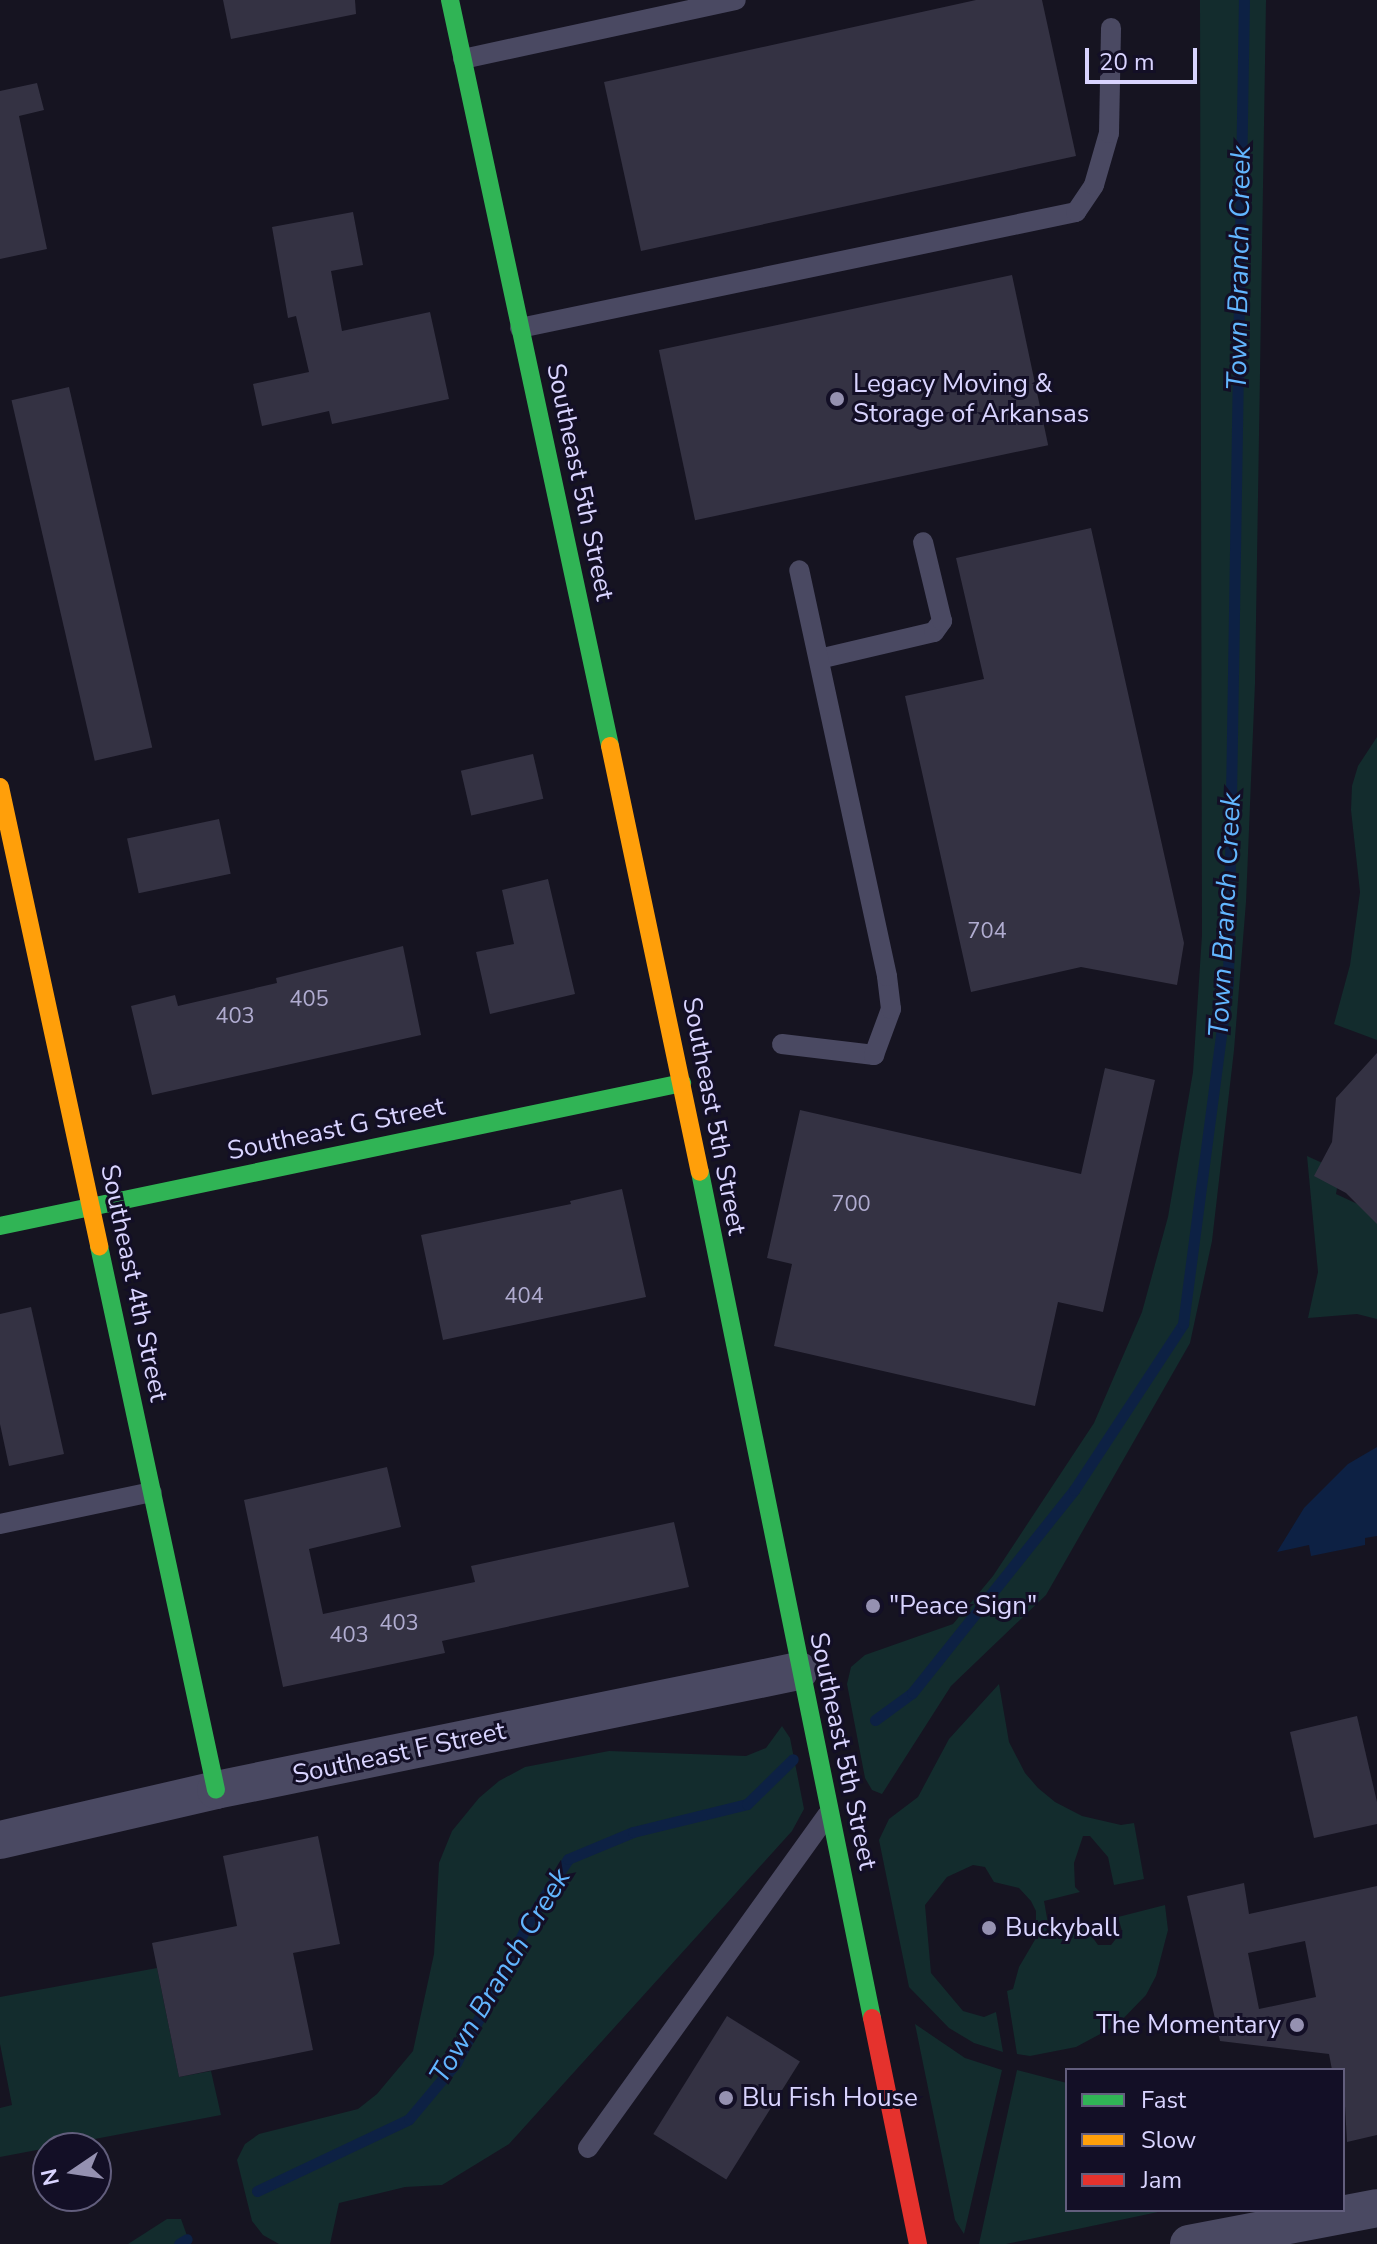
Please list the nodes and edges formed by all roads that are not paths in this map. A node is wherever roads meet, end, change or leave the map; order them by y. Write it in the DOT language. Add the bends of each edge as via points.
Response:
graph roads {
  1 [pos="450,0"];
  2 [pos="736,0"];
  3 [pos="1111,28"];
  4 [pos="463,59"];
  5 [pos="520,328"];
  6 [pos="923,542"];
  7 [pos="799,570"];
  8 [pos="819,659"];
  9 [pos="0,787"];
  10 [pos="8,867"];
  11 [pos="782,1044"];
  12 [pos="682,1083"];
  13 [pos="91,1207"];
  14 [pos="0,1226"];
  15 [pos="152,1492"];
  16 [pos="0,1524"];
  17 [pos="799,1671"];
  18 [pos="216,1790"];
  19 [pos="829,1812"];
  20 [pos="0,1840"];
  21 [pos="588,2148"];
  22 [pos="1377,2208"];
  23 [pos="918,2244"];
  24 [pos="1189,2244"];
  1 -- 4 [label="street, Southeast 5th Street"];
  2 -- 4 [label="lane"];
  3 -- 5 [label="lane" via="1109,133 1094,185 1076,212"];
  4 -- 5 [label="street, Southeast 5th Street"];
  5 -- 12 [label="street, Southeast 5th Street"];
  6 -- 8 [label="lane" via="942,621 934,632"];
  7 -- 8 [label="lane"];
  8 -- 11 [label="lane" via="891,1009 874,1055"];
  9 -- 10 [label="street, Southeast 4th Street"];
  10 -- 13 [label="street, Southeast 4th Street"];
  12 -- 13 [label="street, Southeast G Street"];
  12 -- 17 [label="street, Southeast 5th Street"];
  13 -- 14 [label="street, Southeast G Street"];
  13 -- 15 [label="street, Southeast 4th Street"];
  15 -- 16 [label="lane"];
  15 -- 18 [label="street, Southeast 4th Street"];
  17 -- 18 [label="street, Southeast F Street"];
  17 -- 19 [label="street, Southeast 5th Street"];
  18 -- 20 [label="street, Southeast F Street"];
  19 -- 21 [label="lane"];
  19 -- 23 [label="street, Southeast 5th Street"];
  22 -- 24 [label="street"];
}
